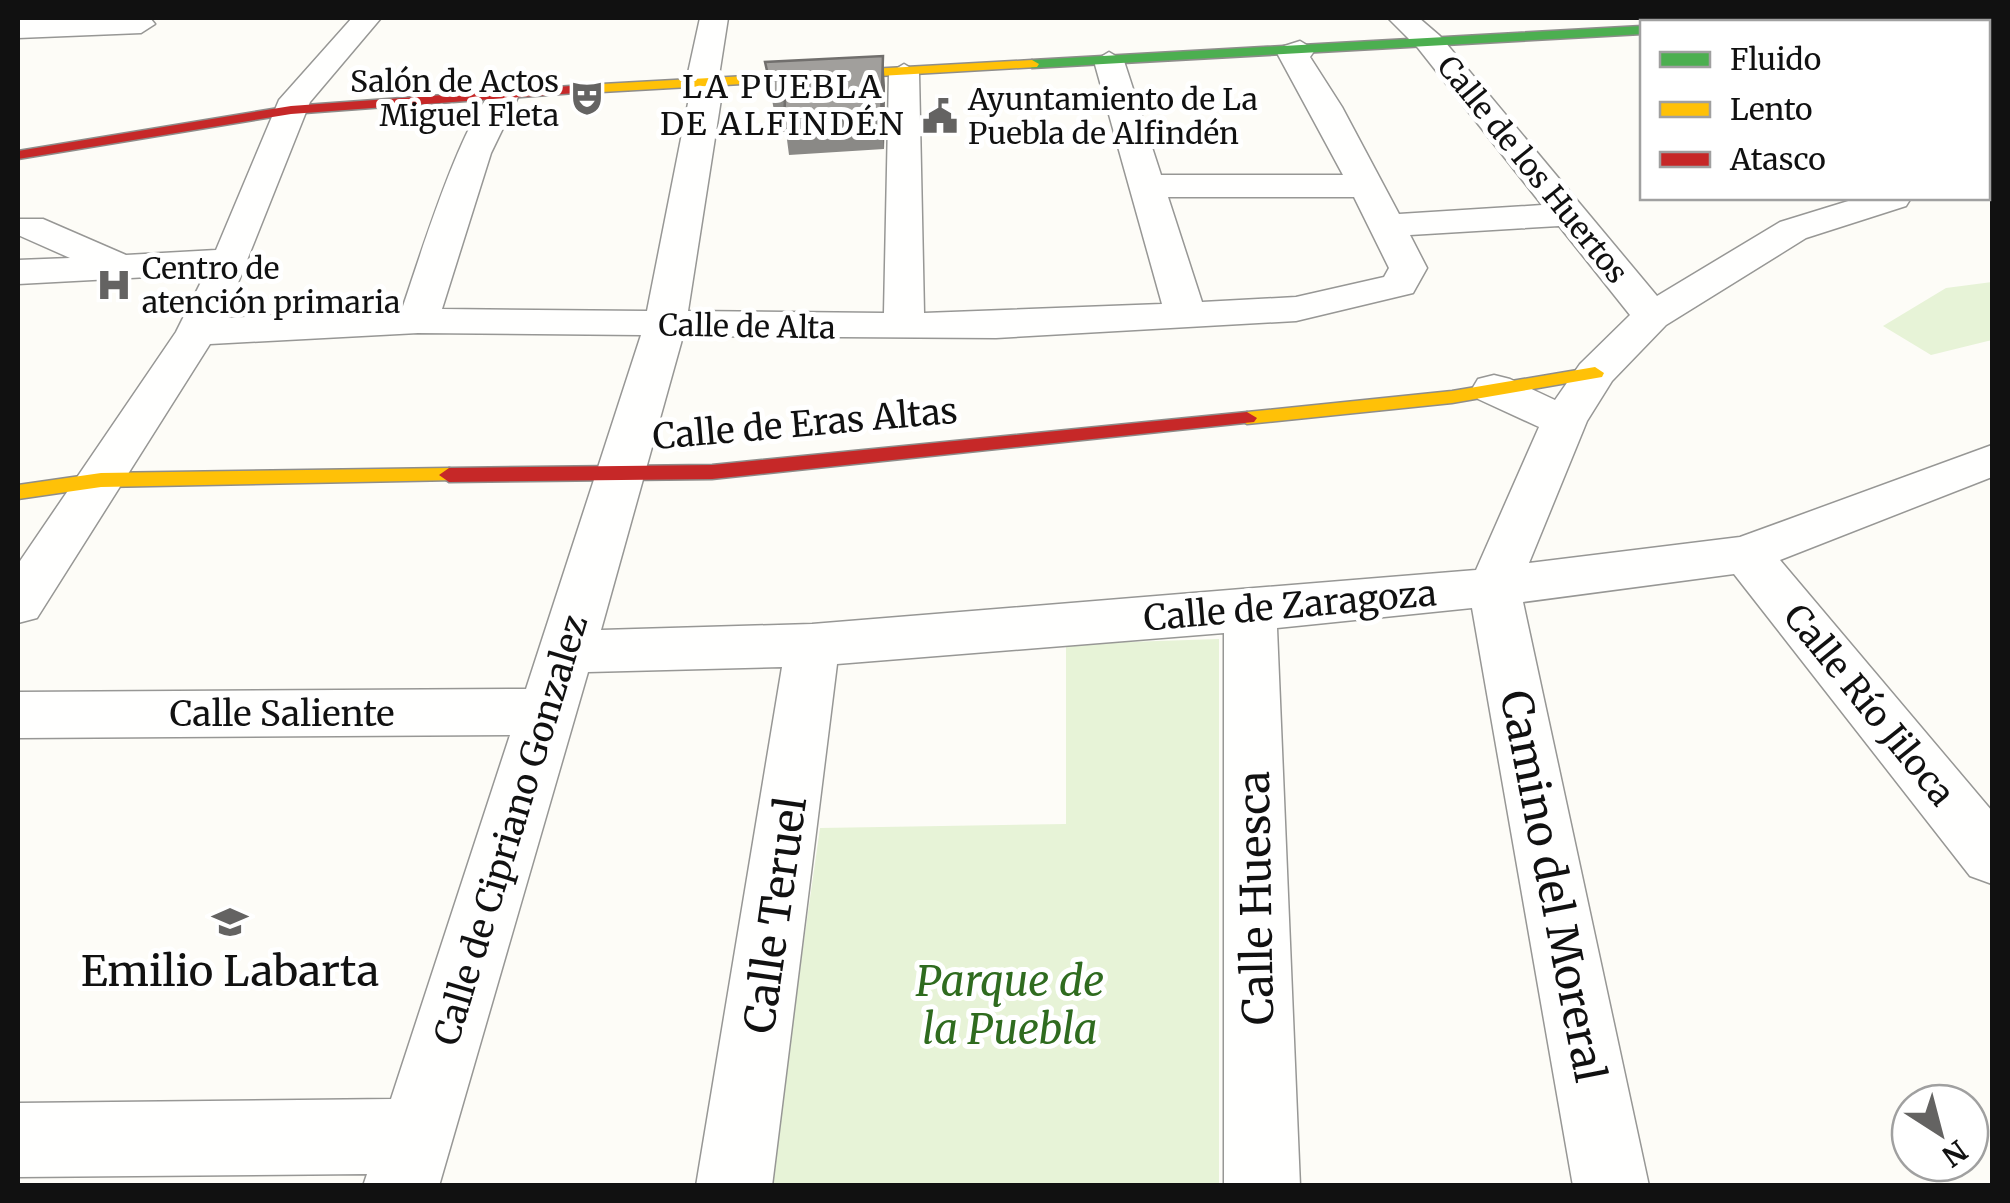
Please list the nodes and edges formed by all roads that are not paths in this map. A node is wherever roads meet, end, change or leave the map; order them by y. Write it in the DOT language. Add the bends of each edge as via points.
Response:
graph roads {
  1 [pos="367,18"];
  2 [pos="714,18"];
  3 [pos="1860,18"];
  4 [pos="1818,20"];
  5 [pos="36,25"];
  6 [pos="1413,25"];
  7 [pos="1640,30"];
  8 [pos="154,33"];
  9 [pos="1300,50"];
  10 [pos="1109,61"];
  11 [pos="904,73"];
  12 [pos="702,82"];
  13 [pos="504,93"];
  14 [pos="291,110"];
  15 [pos="18,155"];
  16 [pos="1148,186"];
  17 [pos="1365,186"];
  18 [pos="1887,200"];
  19 [pos="1569,214"];
  20 [pos="1384,226"];
  21 [pos="30,227"];
  22 [pos="232,261"];
  23 [pos="127,267"];
  24 [pos="18,272"];
  25 [pos="1185,313"];
  26 [pos="1652,316"];
  27 [pos="418,321"];
  28 [pos="665,324"];
  29 [pos="904,326"];
  30 [pos="197,332"];
  31 [pos="1595,373"];
  32 [pos="1494,389"];
  33 [pos="1564,421"];
  34 [pos="1992,460"];
  35 [pos="618,474"];
  36 [pos="101,480"];
  37 [pos="18,492"];
  38 [pos="1746,554"];
  39 [pos="1494,587"];
  40 [pos="18,604"];
  41 [pos="1250,610"];
  42 [pos="812,645"];
  43 [pos="568,652"];
  44 [pos="546,712"];
  45 [pos="18,715"];
  46 [pos="1992,856"];
  47 [pos="18,1140"];
  48 [pos="408,1161"];
  49 [pos="734,1186"];
  50 [pos="1262,1186"];
  51 [pos="1611,1186"];
  1 -- 14 [label="street"];
  2 -- 12 [label="street, Calle de Cipriano Gonzalez"];
  3 -- 4 [label="main road"];
  5 -- 8 [label="street"];
  6 -- 7 [label="main road"];
  6 -- 9 [label="main road"];
  6 -- 19 [label="street, Calle de los Huertos"];
  9 -- 10 [label="main road"];
  9 -- 17 [label="street" via="1292,53"];
  10 -- 11 [label="main road"];
  10 -- 16 [label="street"];
  11 -- 12 [label="main road"];
  11 -- 29 [label="street"];
  12 -- 13 [label="main road"];
  12 -- 28 [label="street, Calle de Cipriano Gonzalez" via="706,94"];
  13 -- 14 [label="main road"];
  13 -- 27 [label="street" via="474,153"];
  14 -- 15 [label="main road"];
  14 -- 22 [label="street"];
  16 -- 17 [label="street"];
  16 -- 25 [label="street"];
  17 -- 20 [label="street"];
  18 -- 26 [label="street" via="1792,230"];
  19 -- 20 [label="street"];
  19 -- 26 [label="street, Calle de los Huertos"];
  20 -- 25 [label="street, Calle de Alta" via="1408,268 1399,285 1296,309"];
  21 -- 23 [label="street"];
  22 -- 23 [label="street"];
  22 -- 30 [label="street"];
  23 -- 24 [label="street"];
  25 -- 29 [label="street, Calle de Alta"];
  26 -- 31 [label="street"];
  27 -- 28 [label="street, Calle de Alta"];
  27 -- 30 [label="street, Calle de Alta"];
  28 -- 29 [label="street, Calle de Alta"];
  28 -- 35 [label="street, Calle de Cipriano Gonzalez"];
  30 -- 36 [label="street"];
  31 -- 32 [label="main road, Calle de Eras Altas"];
  31 -- 33 [label="street"];
  32 -- 33 [label="street"];
  32 -- 35 [label="main road, Calle de Eras Altas" via="712,472"];
  33 -- 39 [label="street"];
  34 -- 38 [label="street, Calle de Zaragoza"];
  35 -- 36 [label="main road, Calle de Eras Altas"];
  35 -- 43 [label="street, Calle de Cipriano Gonzalez"];
  36 -- 37 [label="main road, Calle de Eras Altas"];
  36 -- 40 [label="street"];
  38 -- 39 [label="street, Calle de Zaragoza"];
  38 -- 46 [label="street, Calle Río Jiloca"];
  39 -- 41 [label="street, Calle de Zaragoza"];
  39 -- 51 [label="street, Camino del Moreral"];
  41 -- 42 [label="street, Calle de Zaragoza"];
  41 -- 50 [label="street, Calle Huesca"];
  42 -- 43 [label="street, Calle de Zaragoza"];
  42 -- 49 [label="street, Calle Teruel"];
  43 -- 44 [label="street, Calle de Cipriano Gonzalez"];
  44 -- 45 [label="street, Calle Saliente"];
  44 -- 48 [label="street, Calle de Cipriano Gonzalez"];
  47 -- 48 [label="street"];
}
